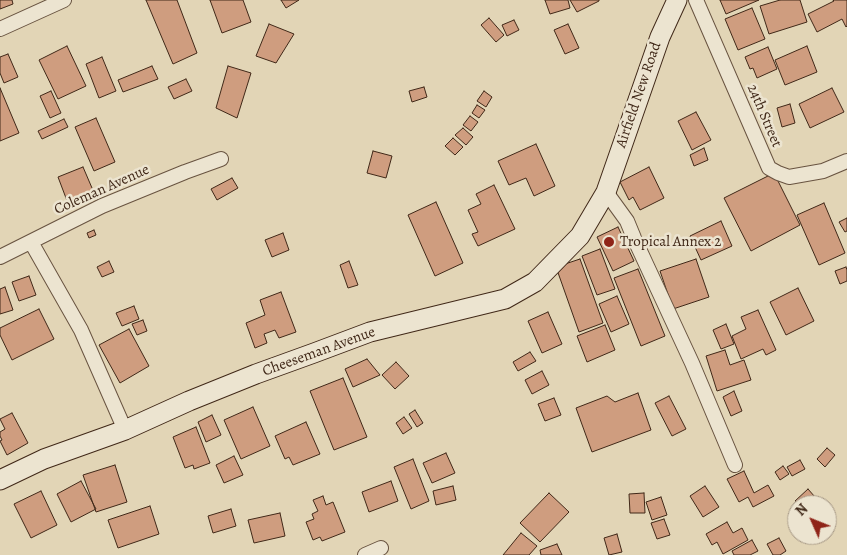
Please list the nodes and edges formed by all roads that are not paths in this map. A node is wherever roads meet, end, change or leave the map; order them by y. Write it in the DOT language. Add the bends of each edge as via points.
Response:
graph roads {
  1 [pos="64,0"];
  2 [pos="677,0"];
  3 [pos="696,0"];
  4 [pos="0,29"];
  5 [pos="221,159"];
  6 [pos="847,161"];
  7 [pos="606,192"];
  8 [pos="32,242"];
  9 [pos="0,257"];
  10 [pos="125,430"];
  11 [pos="735,465"];
  12 [pos="0,480"];
  13 [pos="381,548"];
  14 [pos="365,555"];
  1 -- 4 [label="street"];
  2 -- 7 [label="street, Airfield New Road" via="660,37"];
  3 -- 6 [label="street, 24th Street" via="768,168 789,177 823,171"];
  5 -- 8 [label="street, Coleman Avenue" via="102,206"];
  7 -- 10 [label="street, Cheeseman Avenue" via="580,236 535,282 505,299 370,332 256,374"];
  7 -- 11 [label="street" via="627,221"];
  8 -- 9 [label="street, Coleman Avenue"];
  8 -- 10 [label="street" via="81,330"];
  10 -- 12 [label="street, Cheeseman Avenue" via="44,459"];
  13 -- 14 [label="street"];
}
